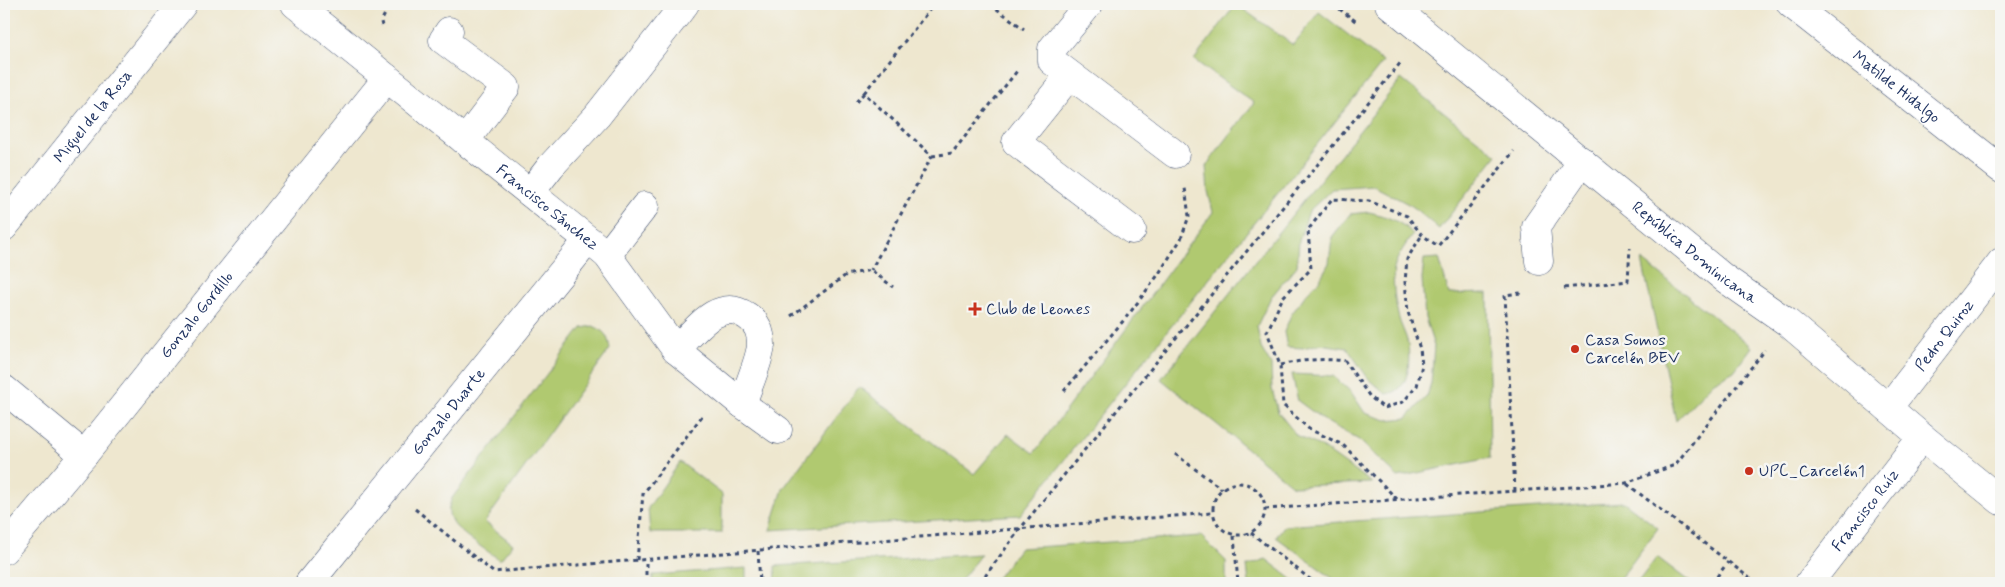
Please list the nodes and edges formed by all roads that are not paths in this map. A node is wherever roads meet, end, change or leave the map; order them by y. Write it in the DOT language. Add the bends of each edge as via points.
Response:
graph roads {
  1 [pos="184,4"];
  2 [pos="295,4"];
  3 [pos="685,4"];
  4 [pos="1089,4"];
  5 [pos="1389,4"];
  6 [pos="1791,4"];
  7 [pos="449,32"];
  8 [pos="1070,76"];
  9 [pos="387,78"];
  10 [pos="465,141"];
  11 [pos="1175,154"];
  12 [pos="1582,161"];
  13 [pos="2001,169"];
  14 [pos="530,193"];
  15 [pos="645,206"];
  16 [pos="4,227"];
  17 [pos="1132,230"];
  18 [pos="598,247"];
  19 [pos="1539,261"];
  20 [pos="2001,262"];
  21 [pos="676,350"];
  22 [pos="4,389"];
  23 [pos="732,396"];
  24 [pos="1888,408"];
  25 [pos="778,430"];
  26 [pos="1922,437"];
  27 [pos="84,455"];
  28 [pos="2001,501"];
  29 [pos="4,550"];
  30 [pos="309,583"];
  31 [pos="1809,583"];
  1 -- 16 [label="street, Miguel de la Rosa"];
  2 -- 9 [label="street, Francisco Sánchez"];
  3 -- 14 [label="street" via="597,116"];
  4 -- 8 [label="street" via="1052,49 1052,61"];
  5 -- 12 [label="street, República Dominicana"];
  6 -- 13 [label="street, Matilde Hidalgo"];
  7 -- 10 [label="street" via="443,40 506,87"];
  8 -- 11 [label="street"];
  8 -- 17 [label="street" via="1016,142"];
  9 -- 10 [label="street, Francisco Sánchez"];
  9 -- 27 [label="street, Gonzalo Gordillo"];
  10 -- 14 [label="street, Francisco Sánchez"];
  12 -- 19 [label="street" via="1536,227"];
  12 -- 24 [label="street, República Dominicana" via="1724,278 1787,322"];
  14 -- 18 [label="street, Francisco Sánchez"];
  15 -- 18 [label="street, Gonzalo Duarte"];
  18 -- 21 [label="street, Francisco Sánchez"];
  18 -- 30 [label="street, Gonzalo Duarte" via="388,486"];
  20 -- 24 [label="street, Pedro Quiroz"];
  21 -- 23 [label="street, Francisco Sánchez"];
  21 -- 23 [label="street" via="712,313 726,309 741,311 754,320 761,333 761,348"];
  22 -- 27 [label="street"];
  23 -- 25 [label="street, Francisco Sánchez"];
  24 -- 26 [label="street, República Dominicana"];
  26 -- 28 [label="street, República Dominicana"];
  26 -- 31 [label="street, Francisco Ruíz"];
  27 -- 29 [label="street, Gonzalo Gordillo"];
}
